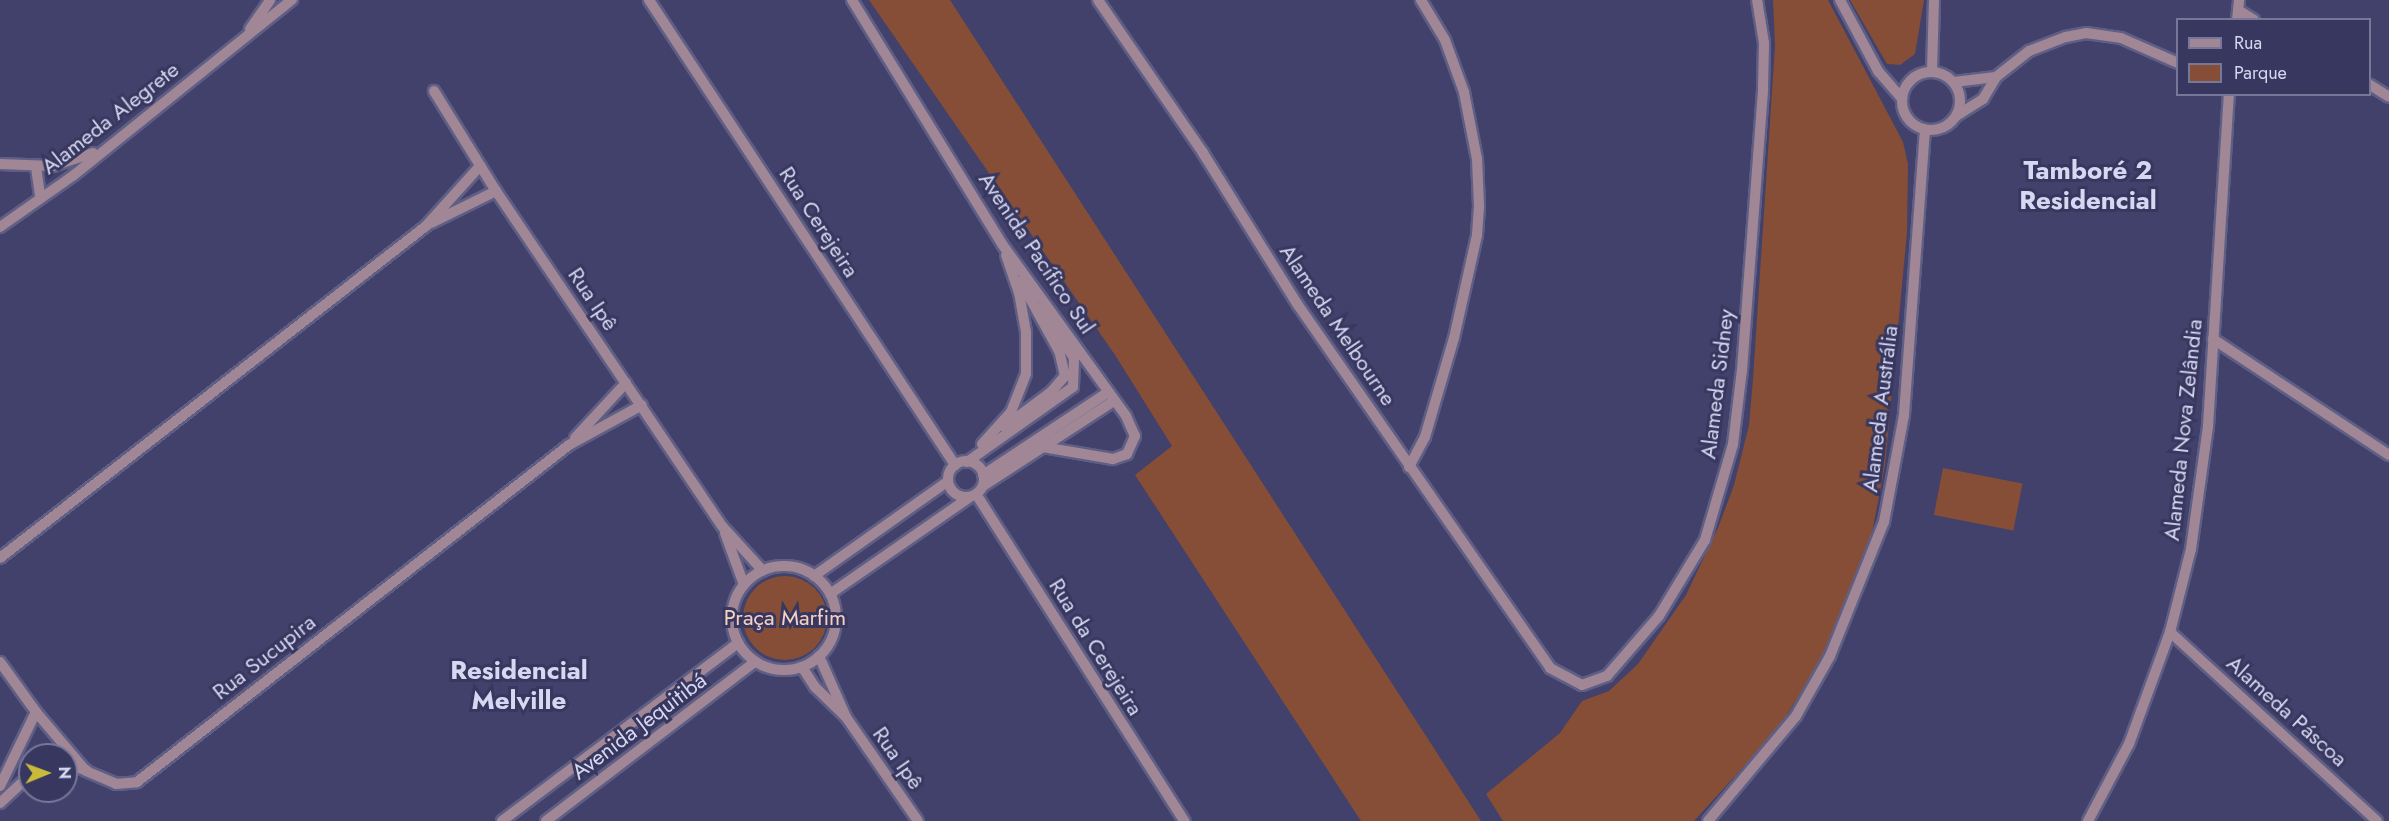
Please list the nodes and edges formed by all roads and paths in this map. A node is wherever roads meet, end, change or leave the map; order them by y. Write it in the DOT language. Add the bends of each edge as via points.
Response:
graph roads {
  1 [pos="270,0"];
  2 [pos="292,0"];
  3 [pos="649,0"];
  4 [pos="852,0"];
  5 [pos="1098,0"];
  6 [pos="1421,0"];
  7 [pos="1757,0"];
  8 [pos="1840,0"];
  9 [pos="1934,0"];
  10 [pos="2238,10"];
  11 [pos="2251,18"];
  12 [pos="244,39"];
  13 [pos="2176,62"];
  14 [pos="1932,71"];
  15 [pos="1996,77"];
  16 [pos="1954,82"];
  17 [pos="2371,86"];
  18 [pos="434,91"];
  19 [pos="2229,96"];
  20 [pos="2389,97"];
  21 [pos="1902,99"];
  22 [pos="1956,116"];
  23 [pos="1925,130"];
  24 [pos="109,144"];
  25 [pos="0,164"];
  26 [pos="480,166"];
  27 [pos="36,167"];
  28 [pos="496,191"];
  29 [pos="40,196"];
  30 [pos="426,226"];
  31 [pos="0,227"];
  32 [pos="1002,244"];
  33 [pos="2213,339"];
  34 [pos="626,383"];
  35 [pos="1110,397"];
  36 [pos="642,405"];
  37 [pos="995,434"];
  38 [pos="568,445"];
  39 [pos="1043,447"];
  40 [pos="2389,455"];
  41 [pos="961,463"];
  42 [pos="1409,467"];
  43 [pos="948,481"];
  44 [pos="978,488"];
  45 [pos="723,527"];
  46 [pos="0,558"];
  47 [pos="764,571"];
  48 [pos="814,576"];
  49 [pos="744,585"];
  50 [pos="830,594"];
  51 [pos="2170,632"];
  52 [pos="738,643"];
  53 [pos="819,656"];
  54 [pos="0,662"];
  55 [pos="755,662"];
  56 [pos="802,667"];
  57 [pos="1550,668"];
  58 [pos="36,712"];
  59 [pos="846,717"];
  60 [pos="78,768"];
  61 [pos="87,771"];
  62 [pos="0,786"];
  63 [pos="18,787"];
  64 [pos="0,804"];
  65 [pos="502,821"];
  66 [pos="546,821"];
  67 [pos="918,821"];
  68 [pos="1184,821"];
  69 [pos="1708,821"];
  70 [pos="2088,821"];
  71 [pos="2377,821"];
  1 -- 12 [label="street, Alameda Alegrete"];
  2 -- 12 [label="street, Alameda Alegrete"];
  3 -- 41 [label="street, Rua Cerejeira"];
  4 -- 32 [label="street, Avenida Pacífico Sul"];
  5 -- 42 [label="street, Alameda Melbourne"];
  6 -- 42 [label="street" via="1445,40 1464,92 1477,159 1479,206 1477,235 1454,338 1425,437"];
  7 -- 57 [label="street, Alameda Sidney" via="1764,44 1763,88 1743,359 1733,444 1719,495 1705,540 1634,649 1594,684 1566,680"];
  8 -- 21 [label="street" via="1878,71"];
  9 -- 14 [label="street"];
  10 -- 11 [label="street"];
  12 -- 24 [label="street, Alameda Alegrete"];
  13 -- 15 [label="street" via="2121,38 2086,33 2047,41"];
  14 -- 16 [label="street"];
  14 -- 21 [label="street" via="1911,79"];
  15 -- 16 [label="street"];
  15 -- 22 [label="street" via="1983,99"];
  16 -- 22 [label="street" via="1960,95"];
  17 -- 20 [label="street"];
  18 -- 26 [label="street, Rua Ipê"];
  19 -- 33 [label="street, Alameda Nova Zelândia"];
  21 -- 23 [label="street" via="1906,116"];
  22 -- 23 [label="street" via="1943,128"];
  23 -- 69 [label="street, Alameda Austrália" via="1904,415 1884,522 1830,656 1796,716"];
  24 -- 27 [label="street" via="65,163"];
  24 -- 29 [label="street, Alameda Alegrete" via="74,175"];
  25 -- 27 [label="street"];
  26 -- 28 [label="street, Rua Ipê"];
  26 -- 30 [label="street"];
  27 -- 29 [label="street"];
  28 -- 30 [label="street"];
  28 -- 34 [label="street, Rua Ipê"];
  29 -- 31 [label="street, Alameda Alegrete"];
  30 -- 46 [label="street"];
  32 -- 35 [label="street, Avenida Pacífico Sul" via="1065,327"];
  32 -- 37 [label="street" via="1019,293 1028,358 1022,390"];
  32 -- 37 [label="street" via="1059,351 1065,376 1051,392"];
  32 -- 41 [label="street" via="1074,358 1075,379 1067,394"];
  33 -- 40 [label="street"];
  33 -- 51 [label="street, Alameda Nova Zelândia" via="2201,493"];
  34 -- 36 [label="street, Rua Ipê"];
  34 -- 38 [label="street, Rua Sucupira"];
  35 -- 39 [label="street"];
  35 -- 39 [label="street, Avenida Pacífico Sul" via="1132,424 1135,436 1132,449 1120,458 1105,459"];
  35 -- 44 [label="street"];
  36 -- 38 [label="street, Rua Sucupira"];
  36 -- 45 [label="street, Rua Ipê"];
  37 -- 41 [label="street"];
  38 -- 61 [label="street, Rua Sucupira" via="137,782 116,784"];
  39 -- 44 [label="street"];
  41 -- 43 [label="street"];
  41 -- 44 [label="street, Rua Cerejeira" via="977,465"];
  42 -- 57 [label="street, Alameda Melbourne"];
  43 -- 44 [label="street" via="954,492"];
  43 -- 48 [label="street"];
  44 -- 50 [label="street"];
  44 -- 68 [label="street, Rua da Cerejeira"];
  45 -- 47 [label="street, Rua Ipê"];
  45 -- 49 [label="street, Rua Ipê"];
  47 -- 48 [label="street" via="784,566"];
  47 -- 49 [label="street"];
  48 -- 50 [label="street"];
  49 -- 52 [label="street" via="732,613"];
  50 -- 53 [label="street" via="834,607 833,634"];
  51 -- 70 [label="street, Alameda Nova Zelândia" via="2129,744"];
  51 -- 71 [label="street, Alameda Páscoa"];
  52 -- 55 [label="street"];
  52 -- 65 [label="street, Avenida Jequitibá"];
  53 -- 56 [label="street"];
  53 -- 59 [label="street, Rua Ipê"];
  54 -- 58 [label="street, Rua Sucupira"];
  55 -- 56 [label="street" via="778,670"];
  55 -- 66 [label="street, Avenida Jequitibá"];
  56 -- 59 [label="street, Rua Ipê" via="815,687"];
  58 -- 61 [label="street, Rua Sucupira"];
  58 -- 62 [label="street"];
  59 -- 67 [label="street, Rua Ipê"];
  60 -- 61 [label="street"];
  63 -- 64 [label="street"];
}
